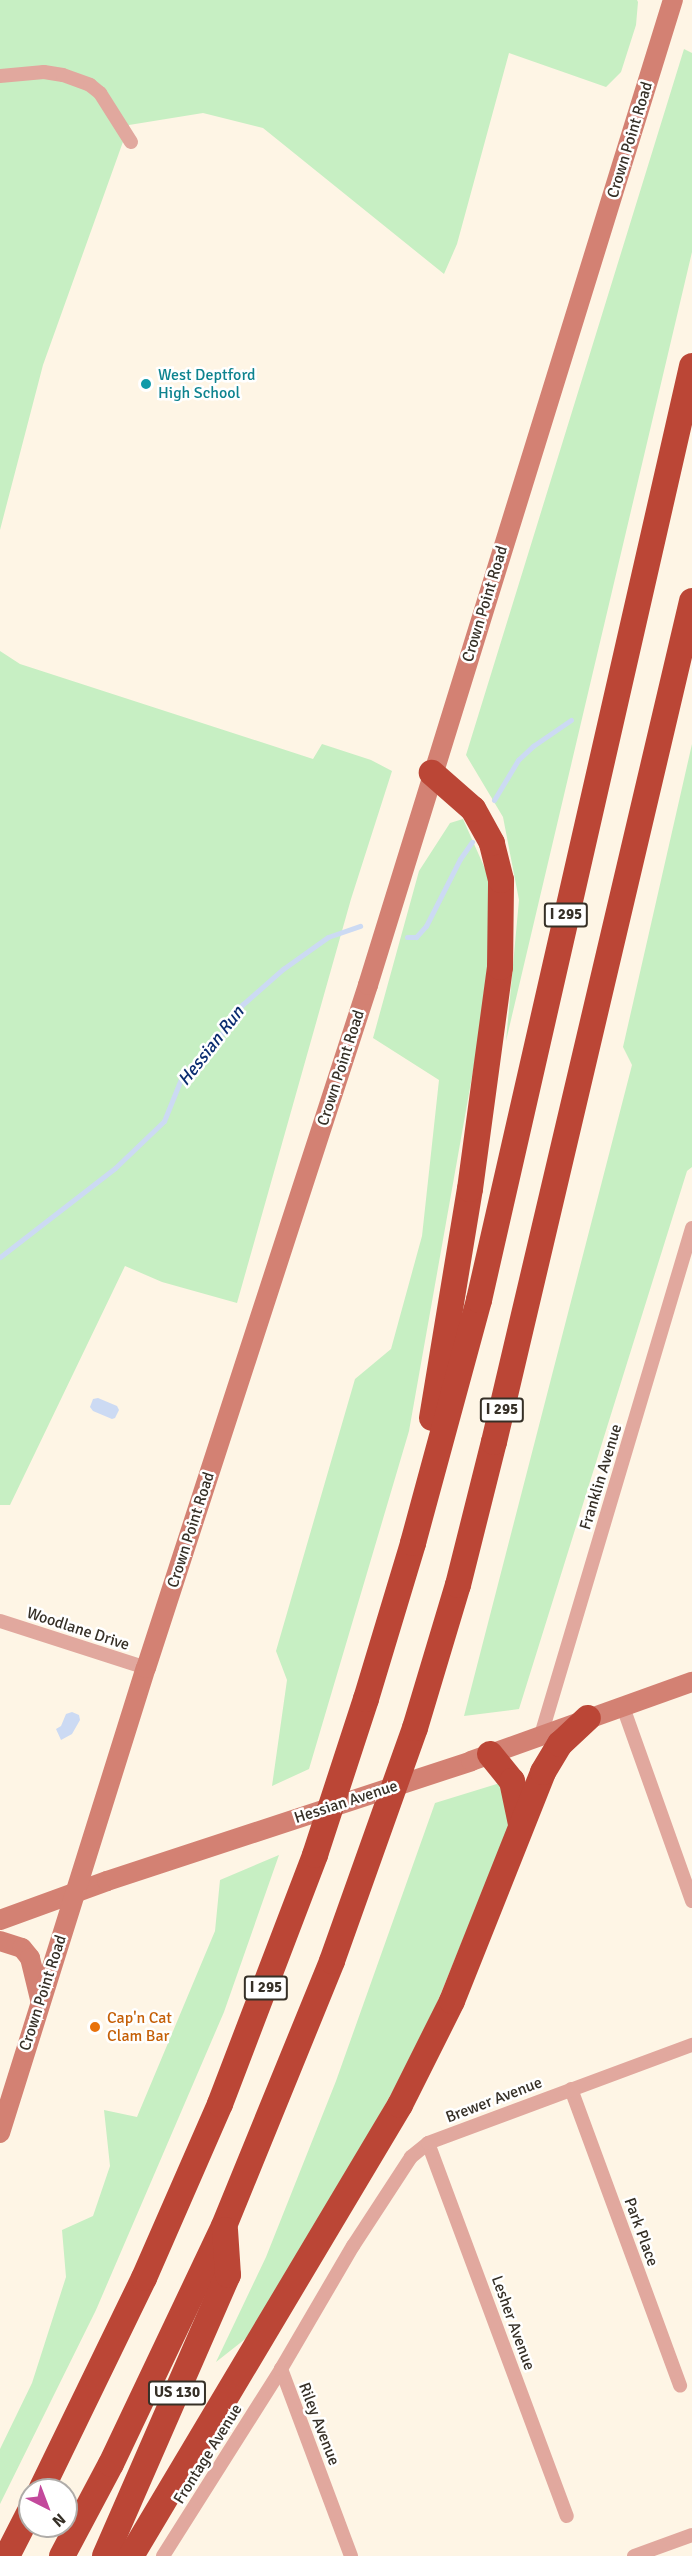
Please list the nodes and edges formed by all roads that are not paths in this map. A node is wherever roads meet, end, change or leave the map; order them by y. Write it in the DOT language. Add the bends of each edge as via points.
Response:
graph roads {
  1 [pos="673,0"];
  2 [pos="0,76"];
  3 [pos="130,142"];
  4 [pos="692,366"];
  5 [pos="692,601"];
  6 [pos="432,773"];
  7 [pos="692,1228"];
  8 [pos="685,1270"];
  9 [pos="435,1463"];
  10 [pos="0,1621"];
  11 [pos="146,1668"];
  12 [pos="692,1682"];
  13 [pos="623,1707"];
  14 [pos="588,1718"];
  15 [pos="541,1735"];
  16 [pos="481,1757"];
  17 [pos="521,1825"];
  18 [pos="76,1892"];
  19 [pos="692,1901"];
  20 [pos="0,1920"];
  21 [pos="0,1941"];
  22 [pos="40,2003"];
  23 [pos="692,2045"];
  24 [pos="571,2089"];
  25 [pos="0,2133"];
  26 [pos="428,2143"];
  27 [pos="224,2226"];
  28 [pos="353,2246"];
  29 [pos="281,2369"];
  30 [pos="680,2386"];
  31 [pos="47,2478"];
  32 [pos="567,2516"];
  33 [pos="18,2533"];
  34 [pos="692,2535"];
  35 [pos="7,2554"];
  36 [pos="62,2556"];
  37 [pos="105,2556"];
  38 [pos="131,2556"];
  39 [pos="163,2556"];
  40 [pos="351,2556"];
  41 [pos="634,2556"];
  1 -- 6 [label="main road, Crown Point Road"];
  2 -- 3 [label="street" via="44,72 90,85 100,93"];
  4 -- 9 [label="highway, I 295" via="479,1299"];
  5 -- 27 [label="highway, I 295" via="458,1585 415,1728 355,1897 284,2086"];
  6 -- 9 [label="highway" via="472,809 492,843 501,880 500,967 470,1189 432,1417"];
  6 -- 11 [label="main road, Crown Point Road" via="368,986"];
  7 -- 8 [label="street, Franklin Avenue"];
  8 -- 15 [label="street, Franklin Avenue"];
  9 -- 31 [label="highway, I 295" via="366,1699 273,1969 220,2104 144,2278"];
  10 -- 11 [label="street, Woodlane Drive"];
  11 -- 18 [label="main road, Crown Point Road"];
  12 -- 13 [label="main road, Hessian Avenue"];
  13 -- 14 [label="main road, Hessian Avenue"];
  13 -- 19 [label="street"];
  14 -- 15 [label="main road, Hessian Avenue"];
  14 -- 17 [label="highway" via="554,1752"];
  15 -- 16 [label="main road, Hessian Avenue"];
  16 -- 17 [label="highway" via="512,1781"];
  16 -- 18 [label="main road, Hessian Avenue"];
  17 -- 38 [label="highway" via="493,1903 429,2052"];
  18 -- 20 [label="main road, Hessian Avenue"];
  18 -- 22 [label="main road, Crown Point Road"];
  21 -- 22 [label="main road" via="22,1948 30,1958"];
  22 -- 25 [label="main road, Crown Point Road"];
  23 -- 24 [label="street, Brewer Avenue"];
  24 -- 26 [label="street, Brewer Avenue"];
  24 -- 30 [label="street, Park Place"];
  26 -- 28 [label="street, Brewer Avenue" via="411,2157"];
  26 -- 32 [label="street, Lesher Avenue"];
  27 -- 36 [label="highway, I 295" via="111,2464"];
  27 -- 37 [label="highway, US 130" via="228,2276"];
  28 -- 29 [label="street, Riley Avenue"];
  29 -- 39 [label="street, Frontage Avenue"];
  29 -- 40 [label="street, Riley Avenue"];
  33 -- 35 [label="highway"];
  34 -- 41 [label="street"];
}
